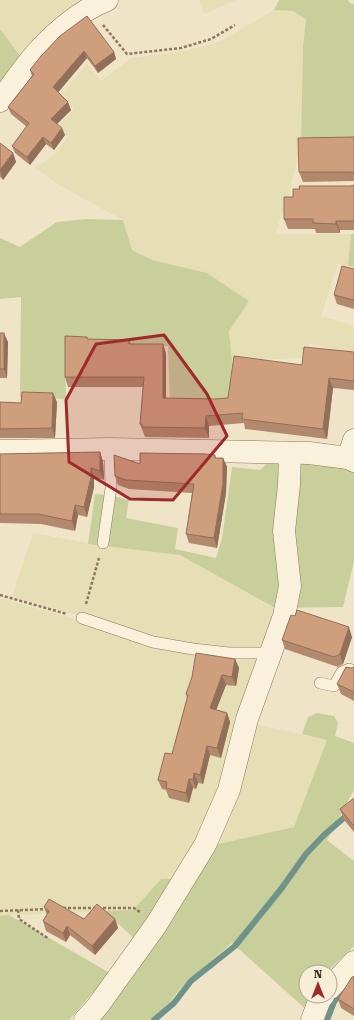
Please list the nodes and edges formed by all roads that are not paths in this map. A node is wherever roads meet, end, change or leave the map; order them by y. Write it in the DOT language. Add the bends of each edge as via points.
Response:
graph roads {
  1 [pos="101,2"];
  2 [pos="0,101"];
  3 [pos="110,449"];
  4 [pos="0,452"];
  5 [pos="290,453"];
  6 [pos="352,453"];
  7 [pos="103,543"];
  8 [pos="82,618"];
  9 [pos="270,653"];
  10 [pos="354,671"];
  11 [pos="320,683"];
  12 [pos="354,962"];
  13 [pos="338,979"];
  14 [pos="318,1004"];
  15 [pos="84,1020"];
  16 [pos="312,1020"];
  1 -- 2 [label="street" via="64,27 39,50"];
  3 -- 4 [label="street"];
  3 -- 5 [label="street"];
  3 -- 7 [label="lane" via="111,488"];
  5 -- 6 [label="street"];
  5 -- 9 [label="street" via="284,531 290,586 284,616"];
  8 -- 9 [label="lane" via="153,642 229,653"];
  9 -- 15 [label="street" via="247,718 229,790 205,845 156,925 97,1007"];
  10 -- 11 [label="lane" via="350,669 342,672 334,686"];
  12 -- 13 [label="street"];
  14 -- 16 [label="street"];
}
